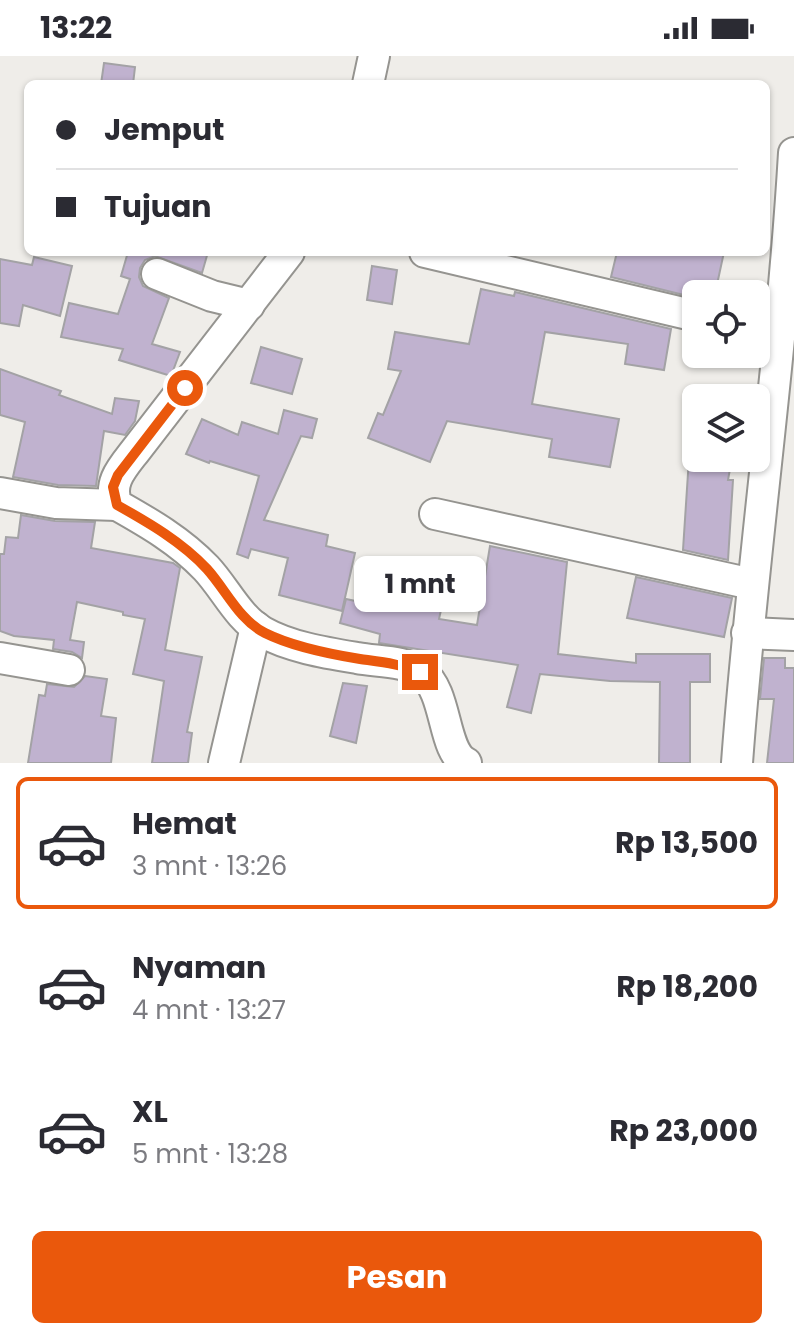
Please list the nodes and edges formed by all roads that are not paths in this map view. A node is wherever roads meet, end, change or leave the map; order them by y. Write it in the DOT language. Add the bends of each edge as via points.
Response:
graph roads {
  1 [pos="374,56"];
  2 [pos="369,80"];
  3 [pos="794,153"];
  4 [pos="286,256"];
  5 [pos="442,256"];
  6 [pos="791,269"];
  7 [pos="157,274"];
  8 [pos="249,305"];
  9 [pos="682,313"];
  10 [pos="770,326"];
  11 [pos="766,368"];
  12 [pos="0,493"];
  13 [pos="117,505"];
  14 [pos="435,514"];
  15 [pos="752,584"];
  16 [pos="256,627"];
  17 [pos="747,633"];
  18 [pos="794,635"];
  19 [pos="0,658"];
  20 [pos="69,670"];
  21 [pos="224,763"];
  22 [pos="466,763"];
  23 [pos="737,763"];
  1 -- 2 [label="street"];
  3 -- 6 [label="street"];
  4 -- 8 [label="street"];
  5 -- 9 [label="street"];
  6 -- 10 [label="street"];
  7 -- 8 [label="street"];
  8 -- 13 [label="street" via="118,475 113,487"];
  11 -- 15 [label="street"];
  12 -- 13 [label="street" via="56,503"];
  13 -- 16 [label="street" via="175,539"];
  14 -- 15 [label="street"];
  15 -- 17 [label="street"];
  16 -- 21 [label="street"];
  16 -- 22 [label="street" via="293,643 420,672 433,684 455,754"];
  17 -- 18 [label="street"];
  17 -- 23 [label="street"];
  19 -- 20 [label="street"];
}
